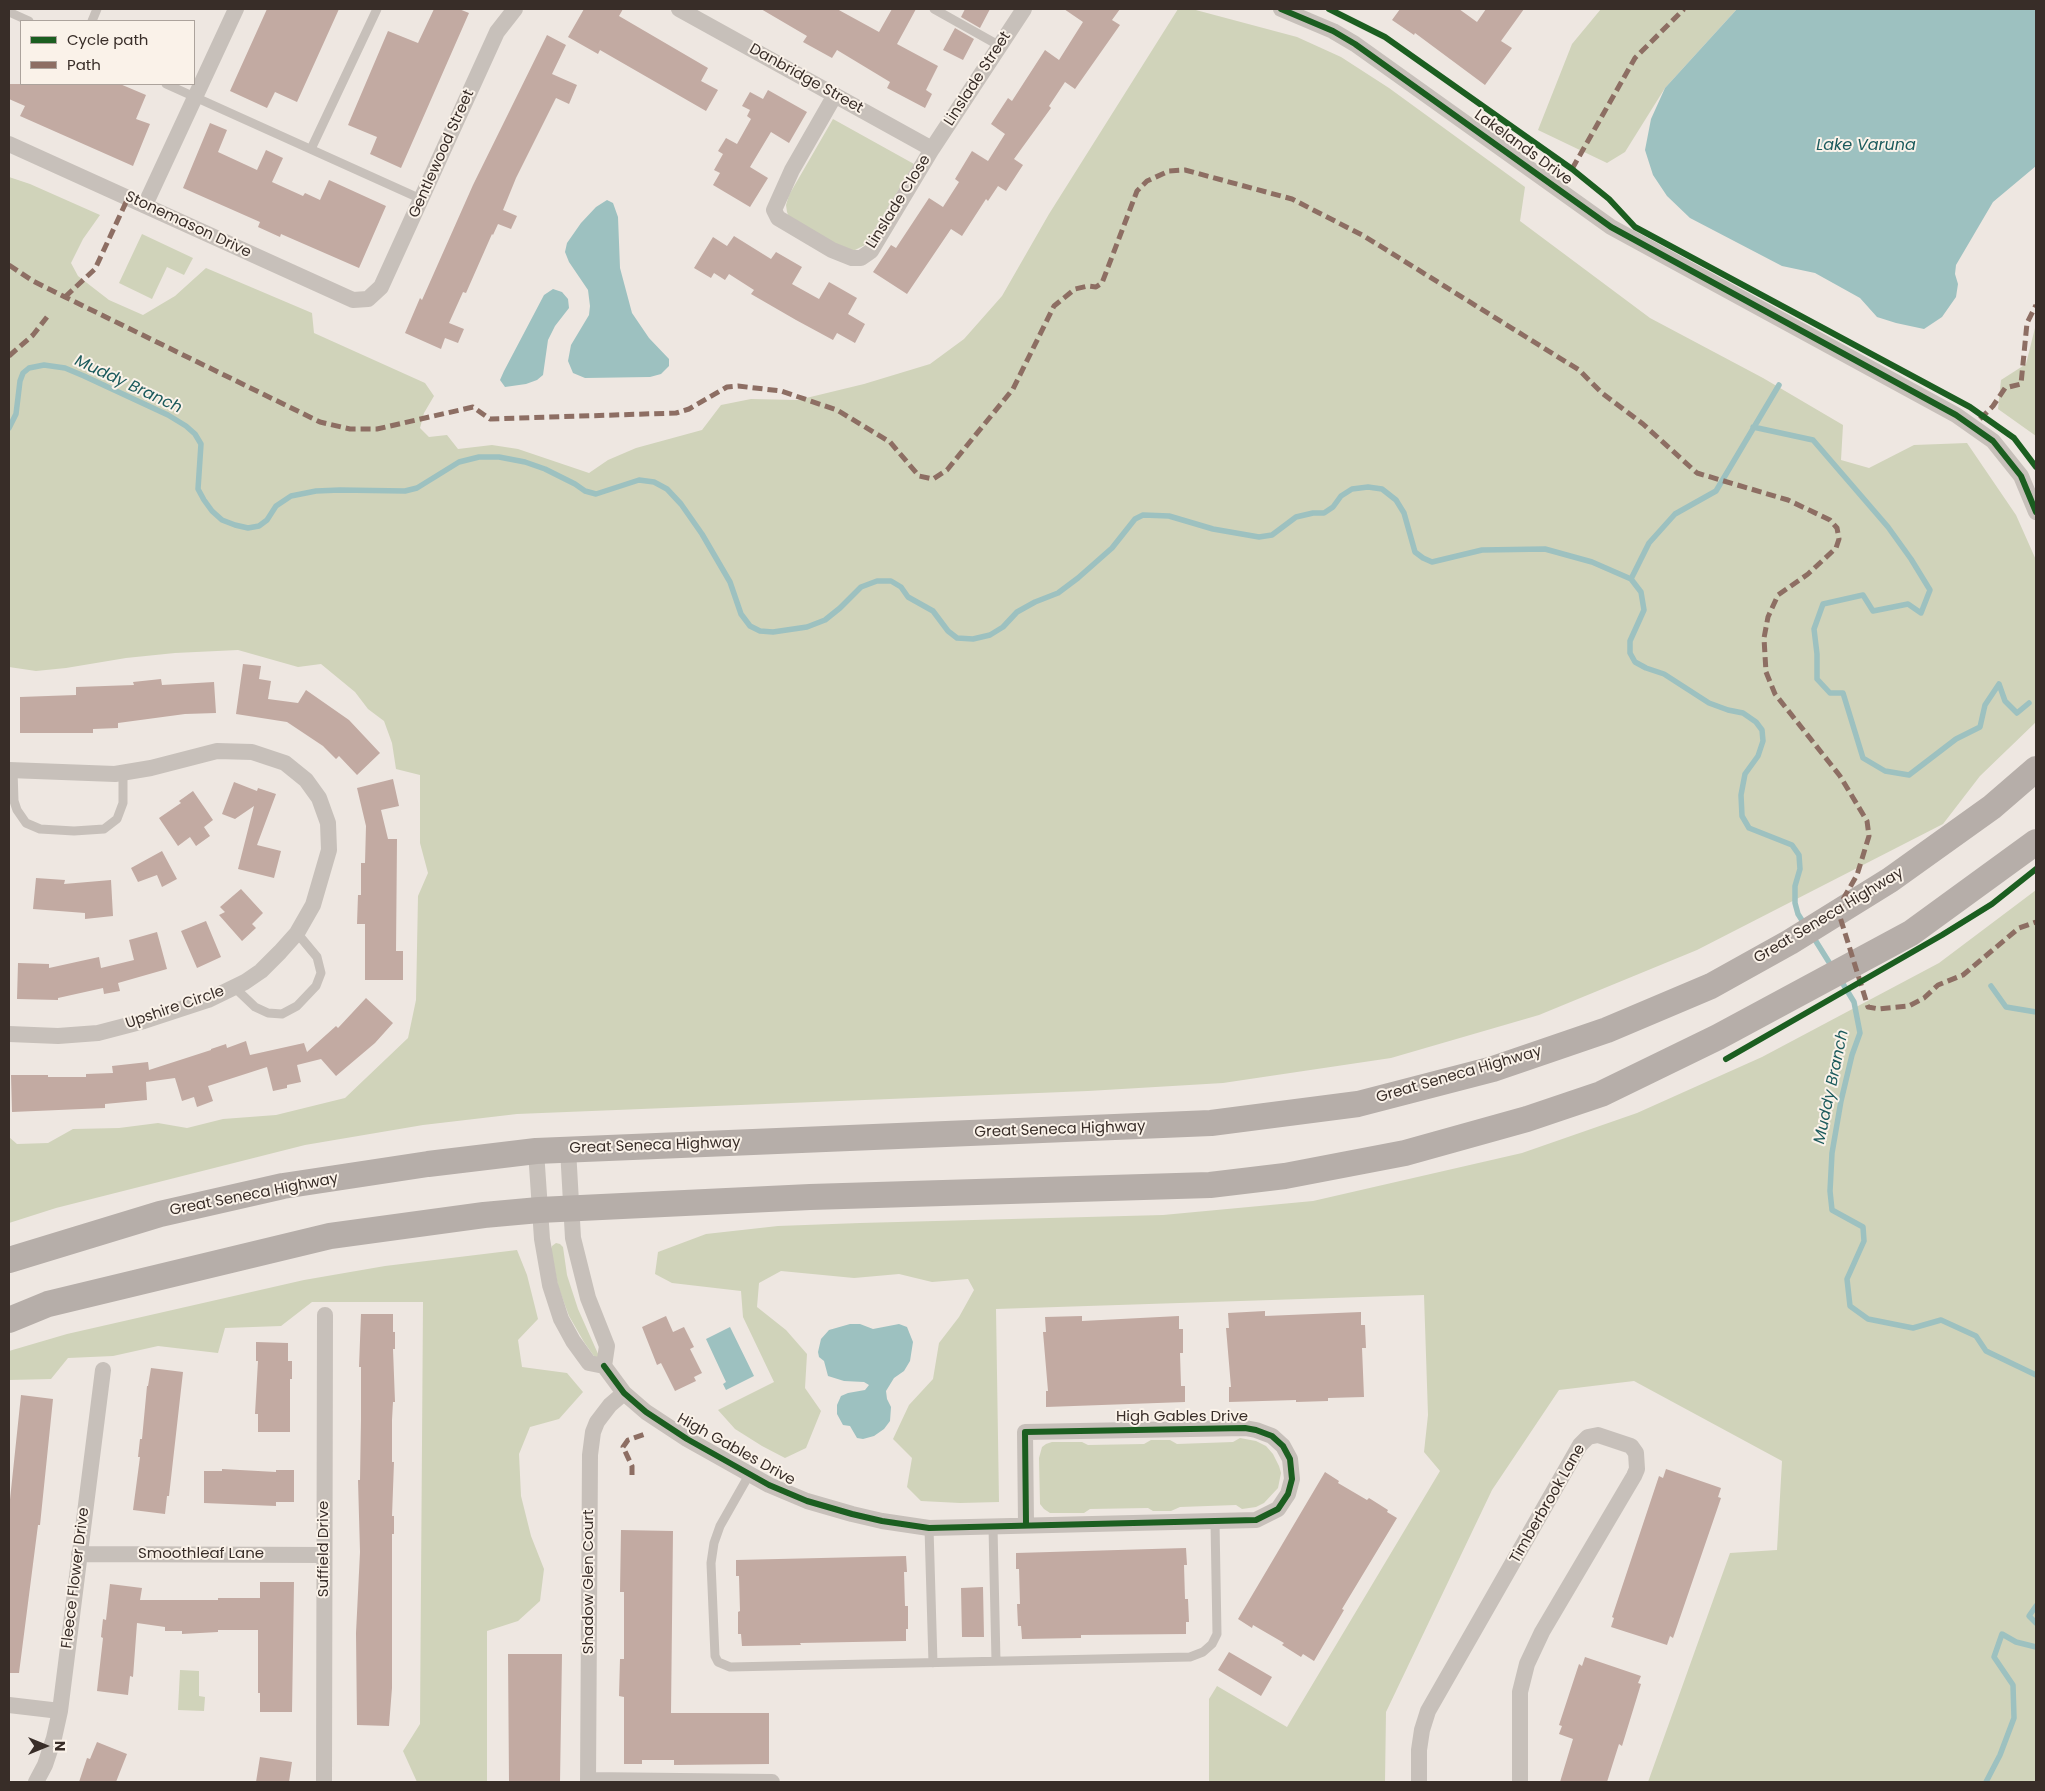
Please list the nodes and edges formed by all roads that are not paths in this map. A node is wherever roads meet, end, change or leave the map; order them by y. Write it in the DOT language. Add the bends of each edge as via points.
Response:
graph roads {
  1 [pos="236,9"];
  2 [pos="377,9"];
  3 [pos="515,9"];
  4 [pos="680,9"];
  5 [pos="934,9"];
  6 [pos="1024,9"];
  7 [pos="1281,9"];
  8 [pos="9,12"];
  9 [pos="27,20"];
  10 [pos="1000,46"];
  11 [pos="168,85"];
  12 [pos="835,95"];
  13 [pos="194,97"];
  14 [pos="9,144"];
  15 [pos="311,149"];
  16 [pos="932,149"];
  17 [pos="421,199"];
  18 [pos="145,206"];
  19 [pos="368,299"];
  20 [pos="2036,512"];
  21 [pos="2036,769"];
  22 [pos="11,770"];
  23 [pos="123,772"];
  24 [pos="2036,842"];
  25 [pos="297,933"];
  26 [pos="234,988"];
  27 [pos="9,1034"];
  28 [pos="568,1149"];
  29 [pos="536,1151"];
  30 [pos="573,1208"];
  31 [pos="539,1210"];
  32 [pos="9,1260"];
  33 [pos="326,1315"];
  34 [pos="9,1320"];
  35 [pos="604,1366"];
  36 [pos="103,1370"];
  37 [pos="624,1393"];
  38 [pos="749,1475"];
  39 [pos="1215,1522"];
  40 [pos="1026,1524"];
  41 [pos="993,1527"];
  42 [pos="929,1528"];
  43 [pos="79,1554"];
  44 [pos="324,1555"];
  45 [pos="996,1661"];
  46 [pos="933,1663"];
  47 [pos="9,1705"];
  48 [pos="60,1711"];
  49 [pos="588,1781"];
  50 [pos="36,1782"];
  51 [pos="324,1782"];
  52 [pos="772,1782"];
  53 [pos="1419,1782"];
  54 [pos="1520,1782"];
  1 -- 13 [label="street"];
  2 -- 15 [label="lane"];
  3 -- 17 [label="street, Gentlewood Street" via="497,32"];
  4 -- 12 [label="street, Danbridge Street"];
  5 -- 10 [label="lane"];
  6 -- 10 [label="street, Linslade Street"];
  7 -- 20 [label="street, Lakelands Drive" via="1355,44 1612,227 1956,415 1993,441 2021,476"];
  8 -- 9 [label="lane"];
  10 -- 16 [label="street, Linslade Street"];
  11 -- 13 [label="lane"];
  12 -- 16 [label="street, Danbridge Street"];
  12 -- 16 [label="street, Linslade Close" via="792,170 774,210 778,218 832,250 852,258 861,258 870,251"];
  13 -- 15 [label="lane"];
  13 -- 18 [label="street"];
  14 -- 18 [label="street, Stonemason Drive"];
  15 -- 17 [label="lane"];
  17 -- 19 [label="street, Gentlewood Street" via="381,287"];
  18 -- 19 [label="street, Stonemason Drive" via="353,300"];
  21 -- 28 [label="main road, Great Seneca Highway" via="1992,807 1890,880 1711,986 1607,1030 1493,1069 1358,1104 1211,1123"];
  22 -- 23 [label="street, Upshire Circle"];
  22 -- 23 [label="lane" via="14,801 26,822 40,829 74,831 104,829 117,819 123,803"];
  23 -- 25 [label="street, Upshire Circle" via="217,750 252,752 285,763 306,780 319,798 328,823 329,850 313,905"];
  24 -- 30 [label="main road" via="1911,933 1718,1038 1601,1094 1527,1119 1405,1153 1285,1176 1210,1185"];
  25 -- 26 [label="street, Upshire Circle" via="261,970"];
  25 -- 26 [label="lane" via="314,951 321,969 316,986 297,1006 282,1014 268,1013"];
  26 -- 27 [label="street, Upshire Circle" via="208,1000 98,1033 58,1036"];
  28 -- 29 [label="main road, Great Seneca Highway"];
  28 -- 30 [label="street"];
  29 -- 31 [label="street, High Gables Drive"];
  29 -- 32 [label="main road, Great Seneca Highway" via="283,1186 160,1214"];
  30 -- 31 [label="main road"];
  30 -- 35 [label="street" via="573,1238 588,1298 607,1346"];
  31 -- 34 [label="main road" via="330,1236 48,1304"];
  31 -- 35 [label="street, High Gables Drive" via="550,1285 561,1319 589,1363"];
  33 -- 44 [label="street, Suffield Drive"];
  35 -- 37 [label="street, High Gables Drive"];
  36 -- 43 [label="street, Fleece Flower Drive"];
  37 -- 38 [label="street, High Gables Drive" via="687,1439"];
  37 -- 49 [label="street, Shadow Glen Court" via="597,1422 590,1454"];
  38 -- 42 [label="street, High Gables Drive" via="788,1494 827,1507 882,1521"];
  38 -- 46 [label="lane" via="714,1543 711,1563 714,1648 718,1662 730,1667"];
  39 -- 40 [label="street, High Gables Drive"];
  39 -- 40 [label="street, High Gables Drive" via="1256,1520 1278,1509 1288,1494 1292,1479 1290,1459 1272,1436 1256,1430 1234,1428 1025,1432"];
  39 -- 45 [label="lane" via="1217,1634 1203,1652 1190,1657"];
  40 -- 41 [label="street, High Gables Drive"];
  41 -- 42 [label="street, High Gables Drive"];
  41 -- 45 [label="lane"];
  42 -- 46 [label="lane"];
  43 -- 44 [label="street, Smoothleaf Lane"];
  43 -- 48 [label="street, Fleece Flower Drive"];
  44 -- 51 [label="street, Suffield Drive"];
  45 -- 46 [label="lane"];
  47 -- 48 [label="street"];
  48 -- 50 [label="street, Fleece Flower Drive" via="45,1766"];
  49 -- 52 [label="street"];
  53 -- 54 [label="street, Timberbrook Lane" via="1419,1750 1428,1711 1580,1445 1588,1437 1598,1435 1631,1446 1636,1452 1637,1469 1526,1664 1520,1692"];
}
